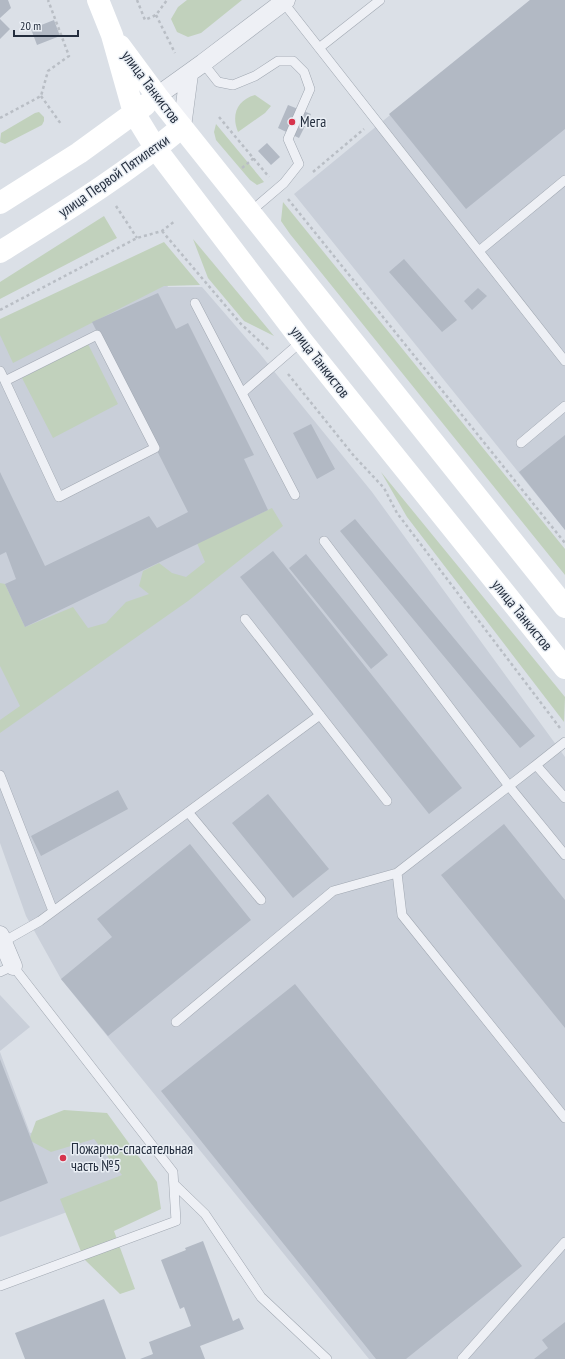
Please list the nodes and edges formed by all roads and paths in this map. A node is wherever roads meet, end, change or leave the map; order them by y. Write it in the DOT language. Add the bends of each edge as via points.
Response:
graph roads {
  1 [pos="48,0"];
  2 [pos="98,0"];
  3 [pos="137,0"];
  4 [pos="167,0"];
  5 [pos="380,0"];
  6 [pos="284,1"];
  7 [pos="156,15"];
  8 [pos="112,35"];
  9 [pos="319,48"];
  10 [pos="175,53"];
  11 [pos="204,63"];
  12 [pos="189,74"];
  13 [pos="41,96"];
  14 [pos="157,96"];
  15 [pos="134,113"];
  16 [pos="219,117"];
  17 [pos="0,118"];
  18 [pos="61,124"];
  19 [pos="371,124"];
  20 [pos="182,127"];
  21 [pos="156,149"];
  22 [pos="254,158"];
  23 [pos="238,170"];
  24 [pos="310,175"];
  25 [pos="565,180"];
  26 [pos="278,188"];
  27 [pos="0,203"];
  28 [pos="116,206"];
  29 [pos="250,212"];
  30 [pos="175,221"];
  31 [pos="162,231"];
  32 [pos="137,238"];
  33 [pos="478,251"];
  34 [pos="0,252"];
  35 [pos="195,303"];
  36 [pos="0,310"];
  37 [pos="302,341"];
  38 [pos="565,361"];
  39 [pos="278,362"];
  40 [pos="0,371"];
  41 [pos="5,381"];
  42 [pos="242,393"];
  43 [pos="565,406"];
  44 [pos="520,442"];
  45 [pos="295,495"];
  46 [pos="324,541"];
  47 [pos="565,543"];
  48 [pos="565,607"];
  49 [pos="245,619"];
  50 [pos="565,668"];
  51 [pos="320,716"];
  52 [pos="565,734"];
  53 [pos="565,742"];
  54 [pos="536,765"];
  55 [pos="0,775"];
  56 [pos="509,786"];
  57 [pos="565,798"];
  58 [pos="387,801"];
  59 [pos="188,812"];
  60 [pos="565,855"];
  61 [pos="397,873"];
  62 [pos="261,900"];
  63 [pos="53,911"];
  64 [pos="1,938"];
  65 [pos="7,969"];
  66 [pos="176,1022"];
  67 [pos="565,1118"];
  68 [pos="174,1184"];
  69 [pos="565,1242"];
  70 [pos="0,1286"];
  71 [pos="328,1359"];
  72 [pos="462,1359"];
  1 -- 13 [label="path" via="69,56 48,70"];
  2 -- 8 [label="main road, улица Танкистов"];
  3 -- 7 [label="path" via="145,20"];
  4 -- 7 [label="path"];
  5 -- 9 [label="lane"];
  6 -- 9 [label="lane"];
  6 -- 11 [label="street"];
  7 -- 10 [label="path"];
  8 -- 14 [label="main road, улица Танкистов"];
  8 -- 15 [label="main road, улица Танкистов"];
  9 -- 33 [label="lane"];
  11 -- 12 [label="street"];
  11 -- 26 [label="lane" via="218,82 233,85 255,76 278,61 293,61 304,72 310,89 288,139 299,164"];
  12 -- 14 [label="street"];
  12 -- 20 [label="street, улица Первой Пятилетки"];
  13 -- 17 [label="path"];
  13 -- 18 [label="path"];
  14 -- 15 [label="main road"];
  14 -- 20 [label="main road, улица Танкистов"];
  15 -- 21 [label="main road, улица Танкистов"];
  15 -- 27 [label="main road"];
  16 -- 22 [label="path"];
  19 -- 24 [label="path"];
  20 -- 21 [label="main road, улица Первой Пятилетки"];
  20 -- 29 [label="main road, улица Танкистов"];
  21 -- 34 [label="main road, улица Первой Пятилетки"];
  21 -- 37 [label="main road, улица Танкистов"];
  22 -- 23 [label="path"];
  22 -- 26 [label="path"];
  25 -- 33 [label="lane"];
  26 -- 29 [label="lane"];
  26 -- 47 [label="path"];
  28 -- 32 [label="path"];
  29 -- 48 [label="main road, улица Танкистов"];
  30 -- 31 [label="path"];
  31 -- 32 [label="path"];
  31 -- 39 [label="path" via="241,324 262,342"];
  32 -- 36 [label="path"];
  33 -- 38 [label="lane"];
  35 -- 42 [label="lane"];
  37 -- 39 [label="lane"];
  37 -- 50 [label="main road, улица Танкистов"];
  39 -- 42 [label="lane"];
  39 -- 52 [label="path" via="354,456 384,488 397,513"];
  40 -- 41 [label="lane"];
  41 -- 41 [label="lane" via="59,497 155,448 97,335"];
  42 -- 45 [label="lane"];
  43 -- 44 [label="lane"];
  46 -- 56 [label="lane"];
  49 -- 51 [label="lane"];
  51 -- 58 [label="lane"];
  51 -- 59 [label="lane"];
  53 -- 54 [label="lane"];
  54 -- 56 [label="lane"];
  54 -- 57 [label="lane"];
  55 -- 63 [label="lane"];
  56 -- 60 [label="lane"];
  56 -- 61 [label="lane"];
  59 -- 62 [label="lane"];
  59 -- 63 [label="lane"];
  61 -- 66 [label="lane" via="333,891"];
  61 -- 67 [label="lane" via="402,915"];
  63 -- 64 [label="lane" via="40,921"];
  64 -- 65 [label="street"];
  65 -- 68 [label="lane" via="174,1172"];
  68 -- 70 [label="lane" via="176,1220"];
  68 -- 71 [label="lane" via="205,1214 261,1297"];
  69 -- 72 [label="lane"];
}
